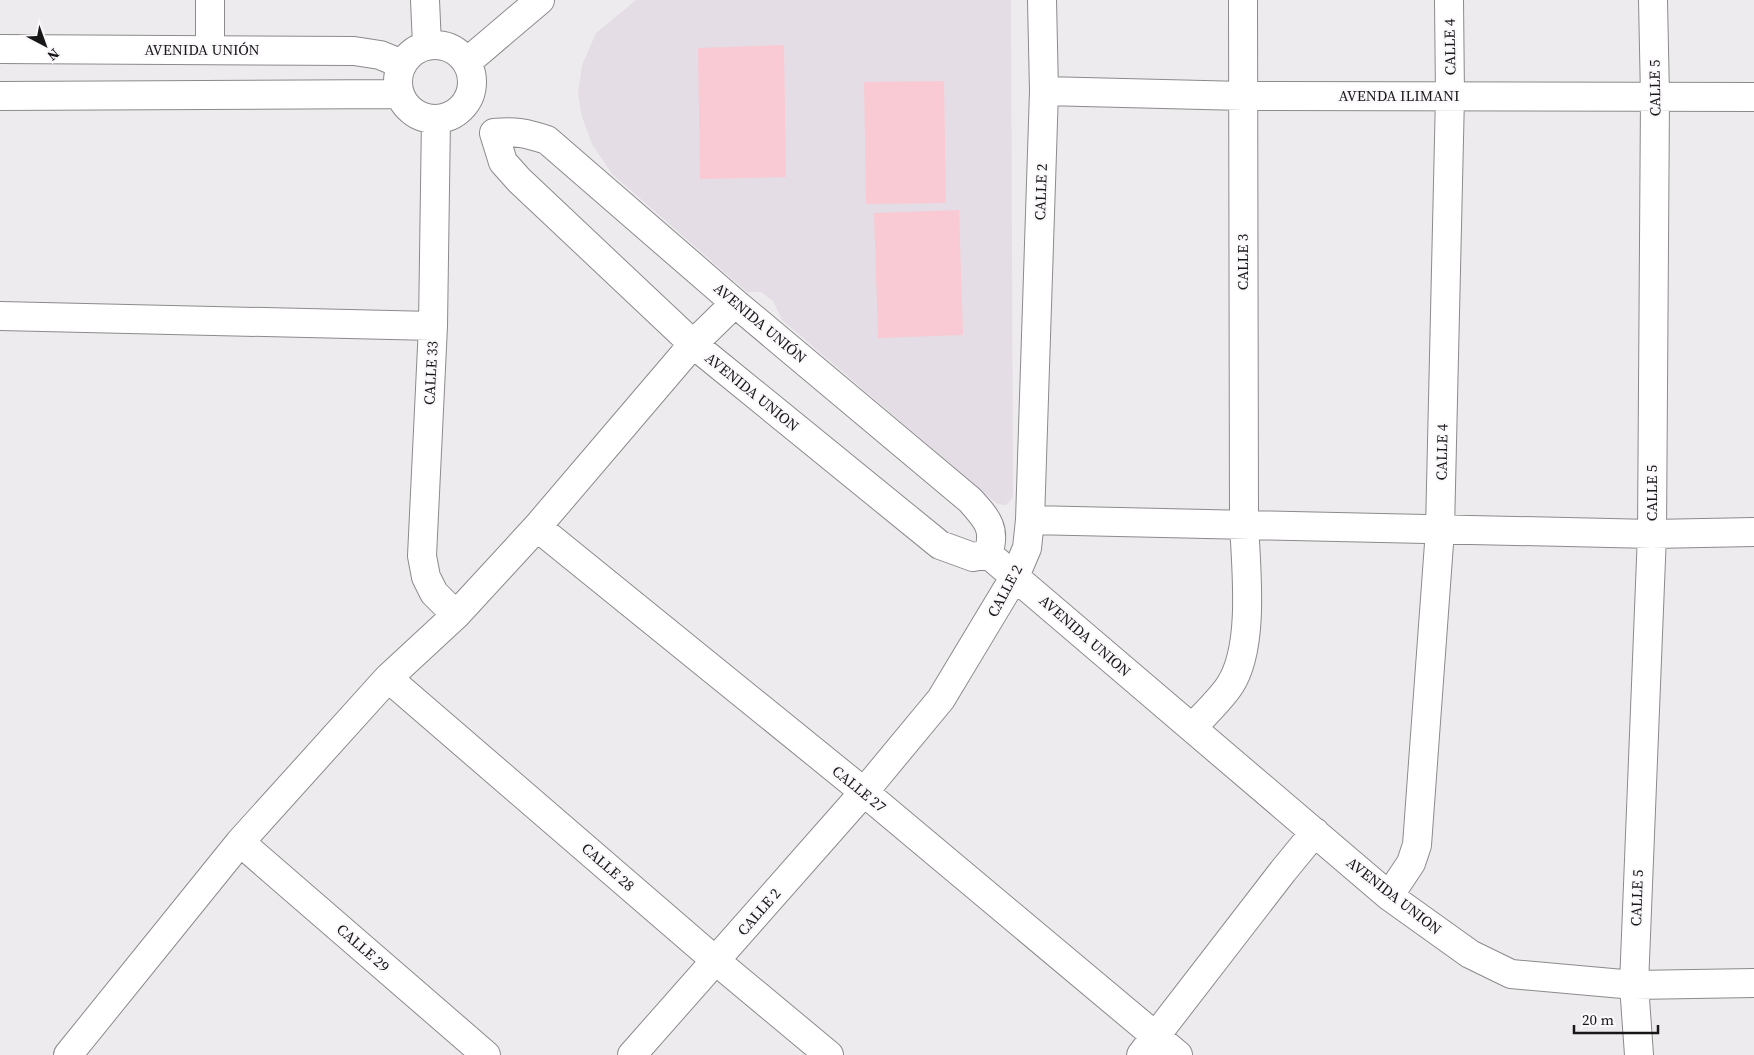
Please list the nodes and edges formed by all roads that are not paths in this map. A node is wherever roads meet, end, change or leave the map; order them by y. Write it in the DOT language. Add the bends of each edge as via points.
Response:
graph roads {
  1 [pos="210,0"];
  2 [pos="426,0"];
  3 [pos="540,0"];
  4 [pos="1042,0"];
  5 [pos="1243,0"];
  6 [pos="1449,0"];
  7 [pos="1653,0"];
  8 [pos="427,45"];
  9 [pos="0,49"];
  10 [pos="210,50"];
  11 [pos="467,62"];
  12 [pos="402,64"];
  13 [pos="1044,91"];
  14 [pos="400,94"];
  15 [pos="0,96"];
  16 [pos="1243,96"];
  17 [pos="1450,96"];
  18 [pos="1655,96"];
  19 [pos="1754,97"];
  20 [pos="464,106"];
  21 [pos="436,119"];
  22 [pos="494,133"];
  23 [pos="735,303"];
  24 [pos="0,316"];
  25 [pos="433,326"];
  26 [pos="693,344"];
  27 [pos="1030,520"];
  28 [pos="1244,524"];
  29 [pos="537,527"];
  30 [pos="1440,530"];
  31 [pos="1754,532"];
  32 [pos="1652,534"];
  33 [pos="988,554"];
  34 [pos="1015,576"];
  35 [pos="456,615"];
  36 [pos="388,678"];
  37 [pos="1192,728"];
  38 [pos="864,792"];
  39 [pos="1315,832"];
  40 [pos="240,842"];
  41 [pos="1389,896"];
  42 [pos="716,961"];
  43 [pos="1754,983"];
  44 [pos="1634,985"];
  45 [pos="1148,1046"];
  46 [pos="68,1055"];
  47 [pos="486,1055"];
  48 [pos="632,1055"];
  49 [pos="829,1055"];
  50 [pos="1178,1055"];
  51 [pos="1639,1055"];
  1 -- 10 [label="street"];
  2 -- 8 [label="street"];
  3 -- 11 [label="street"];
  4 -- 13 [label="street, CALLE 2"];
  5 -- 16 [label="street, CALLE 3"];
  6 -- 17 [label="street, CALLE 4"];
  7 -- 18 [label="street, CALLE 5"];
  8 -- 11 [label="street" via="450,47"];
  8 -- 12 [label="street" via="408,55"];
  9 -- 10 [label="street, AVENIDA UNIÓN"];
  10 -- 12 [label="street, AVENIDA UNIÓN" via="354,51 380,55"];
  11 -- 20 [label="street" via="473,84"];
  12 -- 14 [label="street" via="398,74"];
  13 -- 16 [label="street, AVENDA ILIMANI"];
  13 -- 27 [label="street, CALLE 2"];
  14 -- 15 [label="street"];
  14 -- 21 [label="street" via="414,113"];
  16 -- 17 [label="street, AVENDA ILIMANI"];
  16 -- 28 [label="street, CALLE 3"];
  17 -- 18 [label="street, AVENDA ILIMANI"];
  17 -- 30 [label="street, CALLE 4"];
  18 -- 19 [label="street, AVENDA ILIMANI"];
  18 -- 32 [label="street, CALLE 5"];
  20 -- 21 [label="street" via="451,115"];
  20 -- 22 [label="street"];
  21 -- 25 [label="street, CALLE 33"];
  22 -- 23 [label="street, AVENIDA UNIÓN" via="515,131 547,140"];
  22 -- 26 [label="street, AVENIDA UNION" via="503,162 519,180"];
  23 -- 26 [label="street"];
  23 -- 33 [label="street, AVENIDA UNIÓN" via="970,500 986,518 992,532"];
  24 -- 25 [label="street"];
  25 -- 35 [label="street, CALLE 33" via="422,556 426,577 434,593"];
  26 -- 29 [label="street"];
  26 -- 33 [label="street, AVENIDA UNION" via="940,545 973,557"];
  27 -- 28 [label="street"];
  27 -- 34 [label="street, CALLE 2" via="1026,548"];
  28 -- 30 [label="street"];
  28 -- 37 [label="street, CALLE 3" via="1247,606 1243,655 1230,685"];
  29 -- 35 [label="street"];
  29 -- 38 [label="street, CALLE 27"];
  30 -- 32 [label="street"];
  30 -- 41 [label="street, CALLE 4" via="1417,845 1411,863"];
  31 -- 32 [label="street"];
  32 -- 44 [label="street, CALLE 5"];
  33 -- 34 [label="street, AVENIDA UNION"];
  34 -- 37 [label="street, AVENIDA UNION"];
  34 -- 38 [label="street, CALLE 2" via="941,699"];
  35 -- 36 [label="street"];
  36 -- 40 [label="street"];
  36 -- 42 [label="street, CALLE 28"];
  37 -- 39 [label="street, AVENIDA UNION"];
  38 -- 42 [label="street, CALLE 2"];
  38 -- 45 [label="street, CALLE 27"];
  39 -- 41 [label="street, AVENIDA UNION"];
  39 -- 45 [label="street"];
  40 -- 46 [label="street"];
  40 -- 47 [label="street, CALLE 29"];
  41 -- 44 [label="street, AVENIDA UNION" via="1470,954 1511,974"];
  42 -- 48 [label="street, CALLE 2"];
  42 -- 49 [label="street, CALLE 28"];
  43 -- 44 [label="street, AVENIDA UNION"];
  44 -- 51 [label="street, CALLE 5"];
  45 -- 50 [label="street, CALLE 27"];
}
